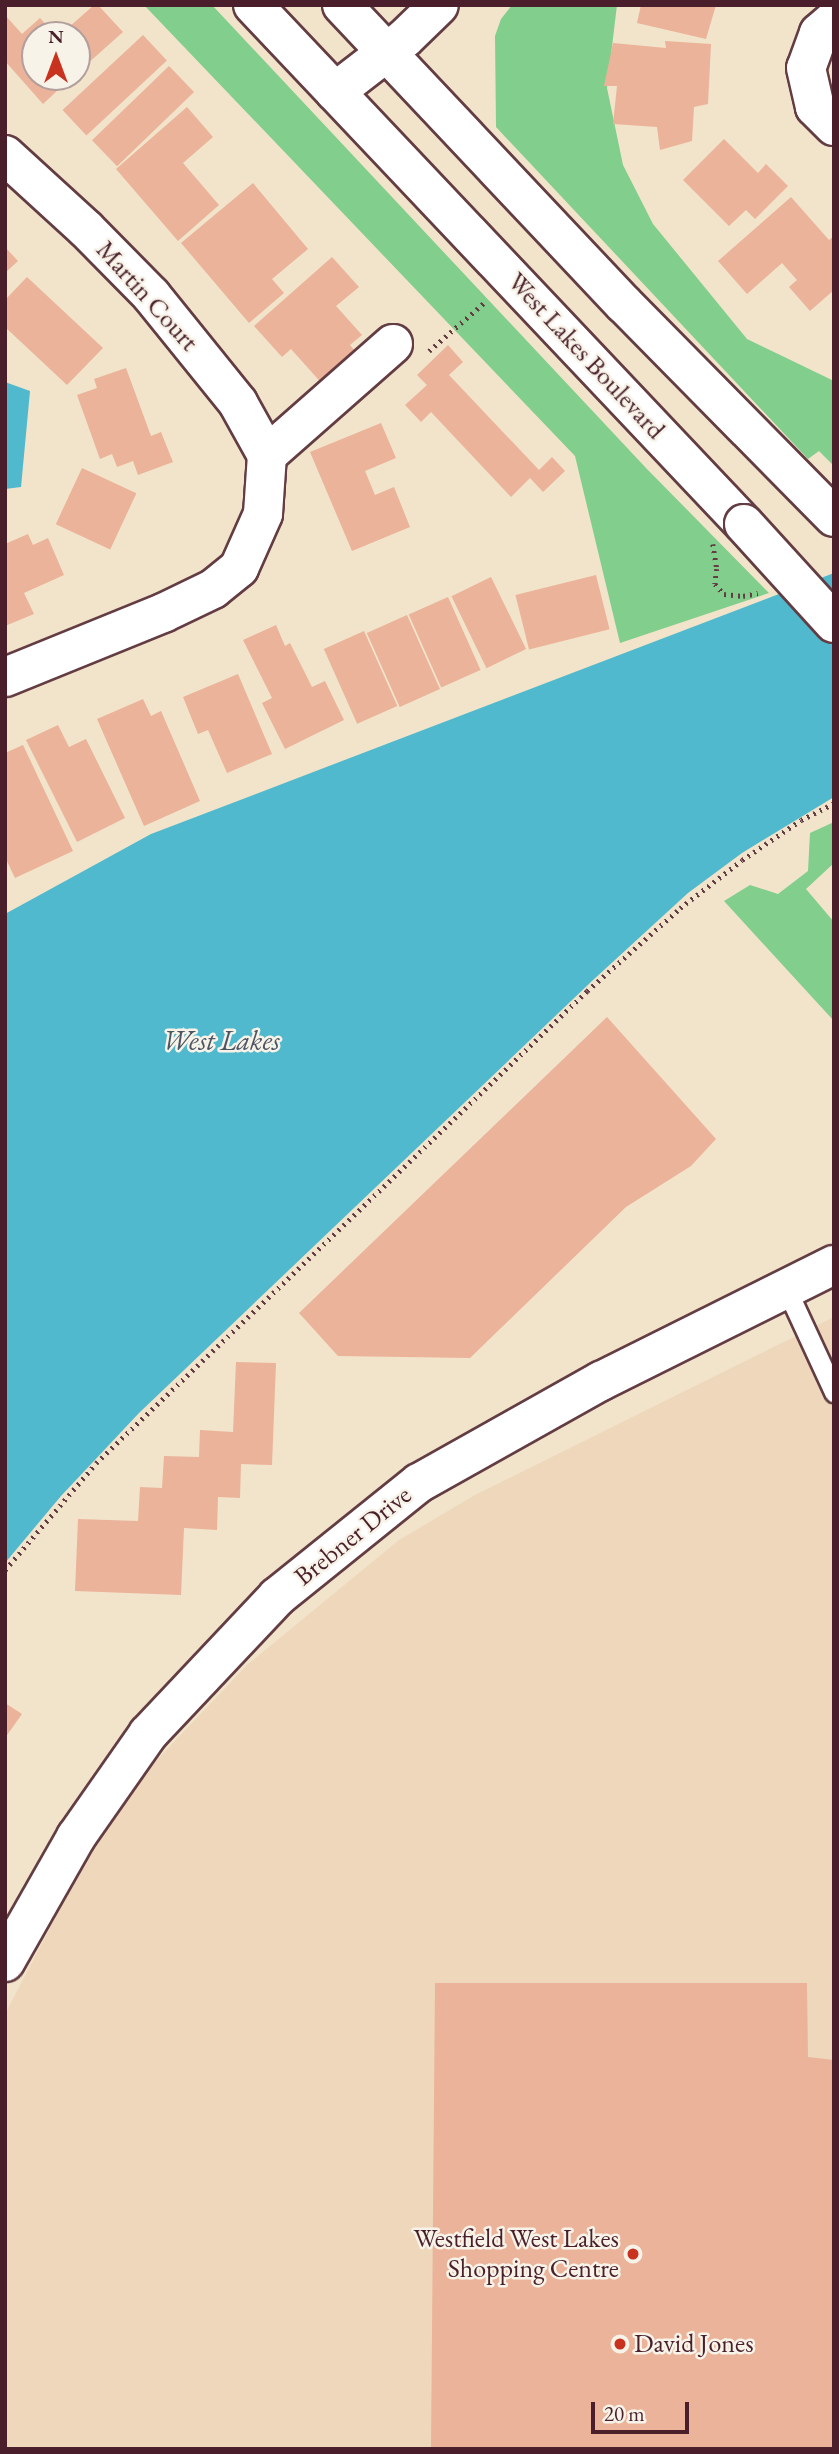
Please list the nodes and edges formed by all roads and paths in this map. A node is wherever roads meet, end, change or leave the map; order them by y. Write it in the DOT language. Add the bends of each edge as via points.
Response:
graph roads {
  1 [pos="253,5"];
  2 [pos="342,5"];
  3 [pos="439,5"];
  4 [pos="834,20"];
  5 [pos="385,53"];
  6 [pos="335,92"];
  7 [pos="834,126"];
  8 [pos="5,155"];
  9 [pos="488,299"];
  10 [pos="387,349"];
  11 [pos="267,455"];
  12 [pos="831,514"];
  13 [pos="728,531"];
  14 [pos="759,592"];
  15 [pos="834,624"];
  16 [pos="5,677"];
  17 [pos="834,803"];
  18 [pos="834,1265"];
  19 [pos="786,1288"];
  20 [pos="834,1392"];
  21 [pos="5,1570"];
  22 [pos="5,1962"];
  1 -- 6 [label="street, West Lakes Boulevard"];
  2 -- 5 [label="street"];
  3 -- 5 [label="street"];
  4 -- 7 [label="street" via="818,33 806,68 815,107"];
  5 -- 6 [label="street"];
  5 -- 12 [label="street"];
  6 -- 13 [label="street, West Lakes Boulevard"];
  8 -- 11 [label="street, Martin Court" via="150,295 238,403"];
  9 -- 10 [label="path" via="420,359"];
  10 -- 11 [label="street"];
  11 -- 16 [label="street" via="262,514 239,568 213,589 163,614"];
  13 -- 14 [label="path" via="715,584 724,594"];
  13 -- 15 [label="street, West Lakes Boulevard, bridge"];
  17 -- 21 [label="path" via="732,868 587,991 96,1463"];
  18 -- 19 [label="street, Brebner Drive"];
  19 -- 20 [label="lane"];
  19 -- 22 [label="street, Brebner Drive" via="601,1381 419,1483 277,1597 148,1734 76,1837"];
}
